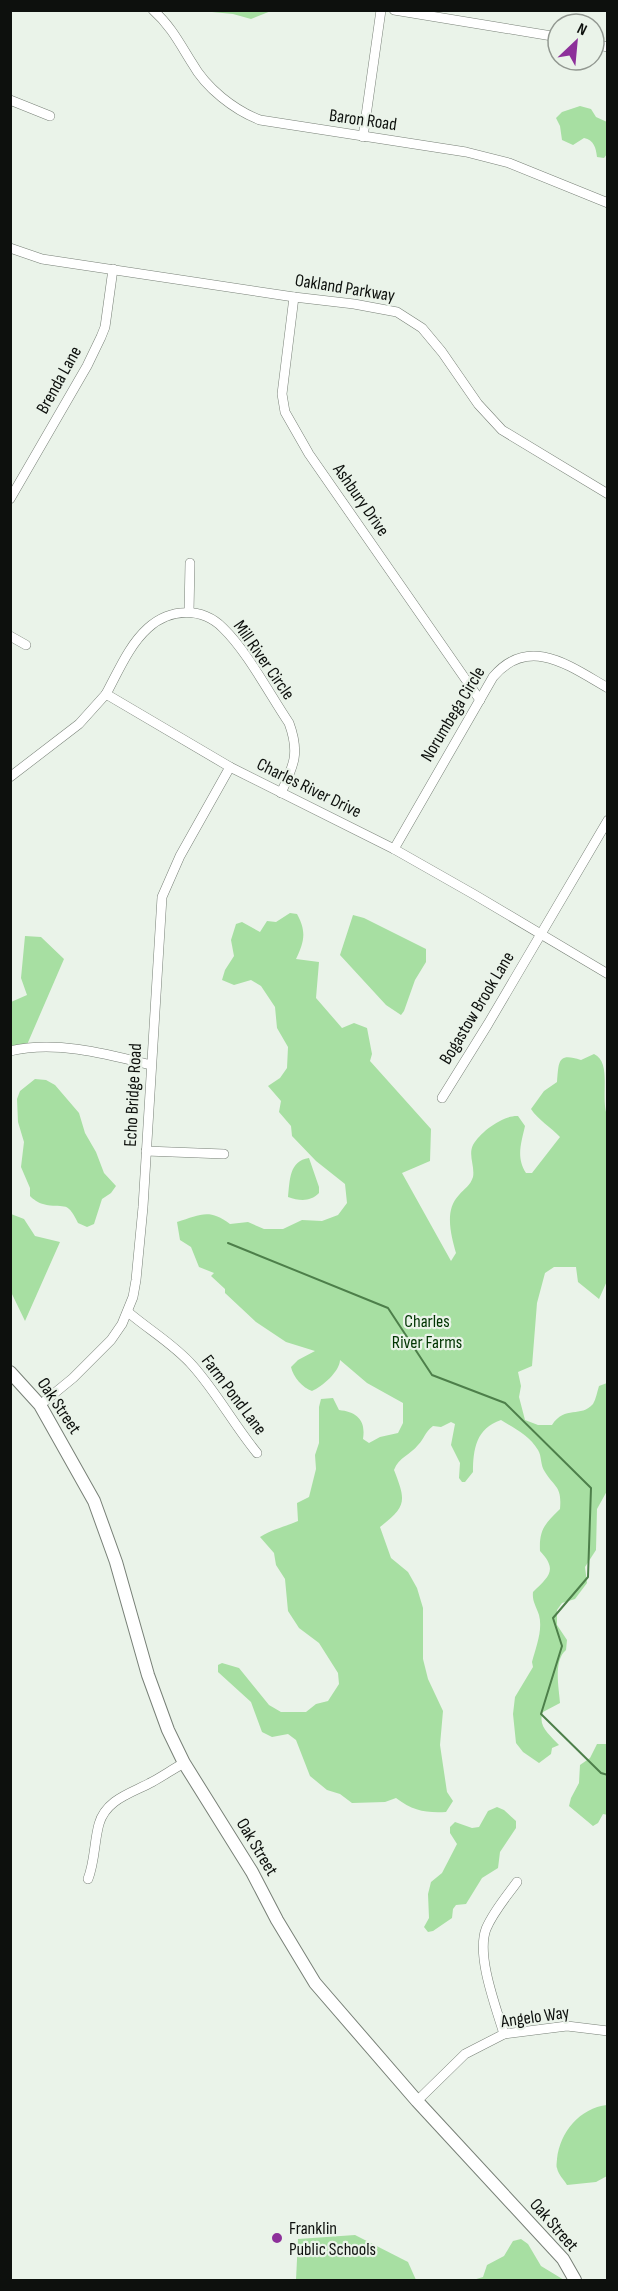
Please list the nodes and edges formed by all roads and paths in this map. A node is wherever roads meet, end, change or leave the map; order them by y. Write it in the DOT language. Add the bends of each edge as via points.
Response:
graph roads {
  1 [pos="153,10"];
  2 [pos="381,10"];
  3 [pos="394,10"];
  4 [pos="546,35"];
  5 [pos="10,100"];
  6 [pos="50,116"];
  7 [pos="363,137"];
  8 [pos="608,203"];
  9 [pos="10,248"];
  10 [pos="113,269"];
  11 [pos="294,297"];
  12 [pos="608,494"];
  13 [pos="10,499"];
  14 [pos="190,563"];
  15 [pos="189,612"];
  16 [pos="10,636"];
  17 [pos="26,645"];
  18 [pos="608,688"];
  19 [pos="106,694"];
  20 [pos="480,700"];
  21 [pos="230,766"];
  22 [pos="10,777"];
  23 [pos="281,793"];
  24 [pos="608,820"];
  25 [pos="394,849"];
  26 [pos="540,934"];
  27 [pos="608,975"];
  28 [pos="10,1051"];
  29 [pos="151,1065"];
  30 [pos="442,1098"];
  31 [pos="146,1151"];
  32 [pos="224,1154"];
  33 [pos="128,1312"];
  34 [pos="10,1371"];
  35 [pos="40,1406"];
  36 [pos="257,1453"];
  37 [pos="184,1763"];
  38 [pos="88,1879"];
  39 [pos="517,1882"];
  40 [pos="608,2031"];
  41 [pos="504,2034"];
  42 [pos="417,2101"];
  43 [pos="575,2280"];
  1 -- 7 [label="street, Baron Road" via="212,87 246,115"];
  2 -- 7 [label="street"];
  3 -- 4 [label="street"];
  5 -- 6 [label="street"];
  7 -- 8 [label="street, Baron Road" via="437,146 491,158"];
  9 -- 10 [label="street, Oakland Parkway" via="42,259"];
  10 -- 11 [label="street, Oakland Parkway"];
  10 -- 13 [label="street, Brenda Lane" via="101,337"];
  11 -- 12 [label="street, Oakland Parkway" via="383,309 412,320 431,338 497,425"];
  11 -- 20 [label="street, Ashbury Drive" via="282,382 285,412 309,454"];
  14 -- 15 [label="street"];
  15 -- 19 [label="street" via="166,616 149,627"];
  15 -- 23 [label="street, Mill River Circle" via="222,627 289,723 296,755"];
  16 -- 17 [label="street"];
  18 -- 20 [label="street, Norumbega Circle" via="560,661 527,656 499,670"];
  19 -- 21 [label="street, Charles River Drive"];
  19 -- 22 [label="street" via="79,724"];
  20 -- 25 [label="street, Norumbega Circle"];
  21 -- 23 [label="street, Charles River Drive"];
  21 -- 29 [label="street, Echo Bridge Road" via="162,897"];
  23 -- 25 [label="street, Charles River Drive"];
  24 -- 26 [label="street"];
  25 -- 26 [label="street, Charles River Drive"];
  26 -- 27 [label="street, Charles River Drive"];
  26 -- 30 [label="street, Bogastow Brook Lane"];
  28 -- 29 [label="street" via="39,1046 61,1048"];
  29 -- 31 [label="street, Echo Bridge Road"];
  31 -- 32 [label="street"];
  31 -- 33 [label="street, Echo Bridge Road" via="136,1281"];
  33 -- 35 [label="street, Echo Bridge Road" via="111,1340"];
  33 -- 36 [label="street, Farm Pond Lane" via="191,1364"];
  34 -- 35 [label="main road, Oak Street"];
  35 -- 37 [label="main road, Oak Street" via="102,1520 148,1675"];
  37 -- 38 [label="street" via="110,1806 100,1822"];
  37 -- 42 [label="main road, Oak Street" via="315,1983"];
  39 -- 41 [label="street" via="493,1915 484,1941 489,1982"];
  40 -- 41 [label="street, Angelo Way" via="567,2026"];
  41 -- 42 [label="street, Angelo Way" via="465,2054"];
  42 -- 43 [label="main road, Oak Street" via="563,2259"];
}
